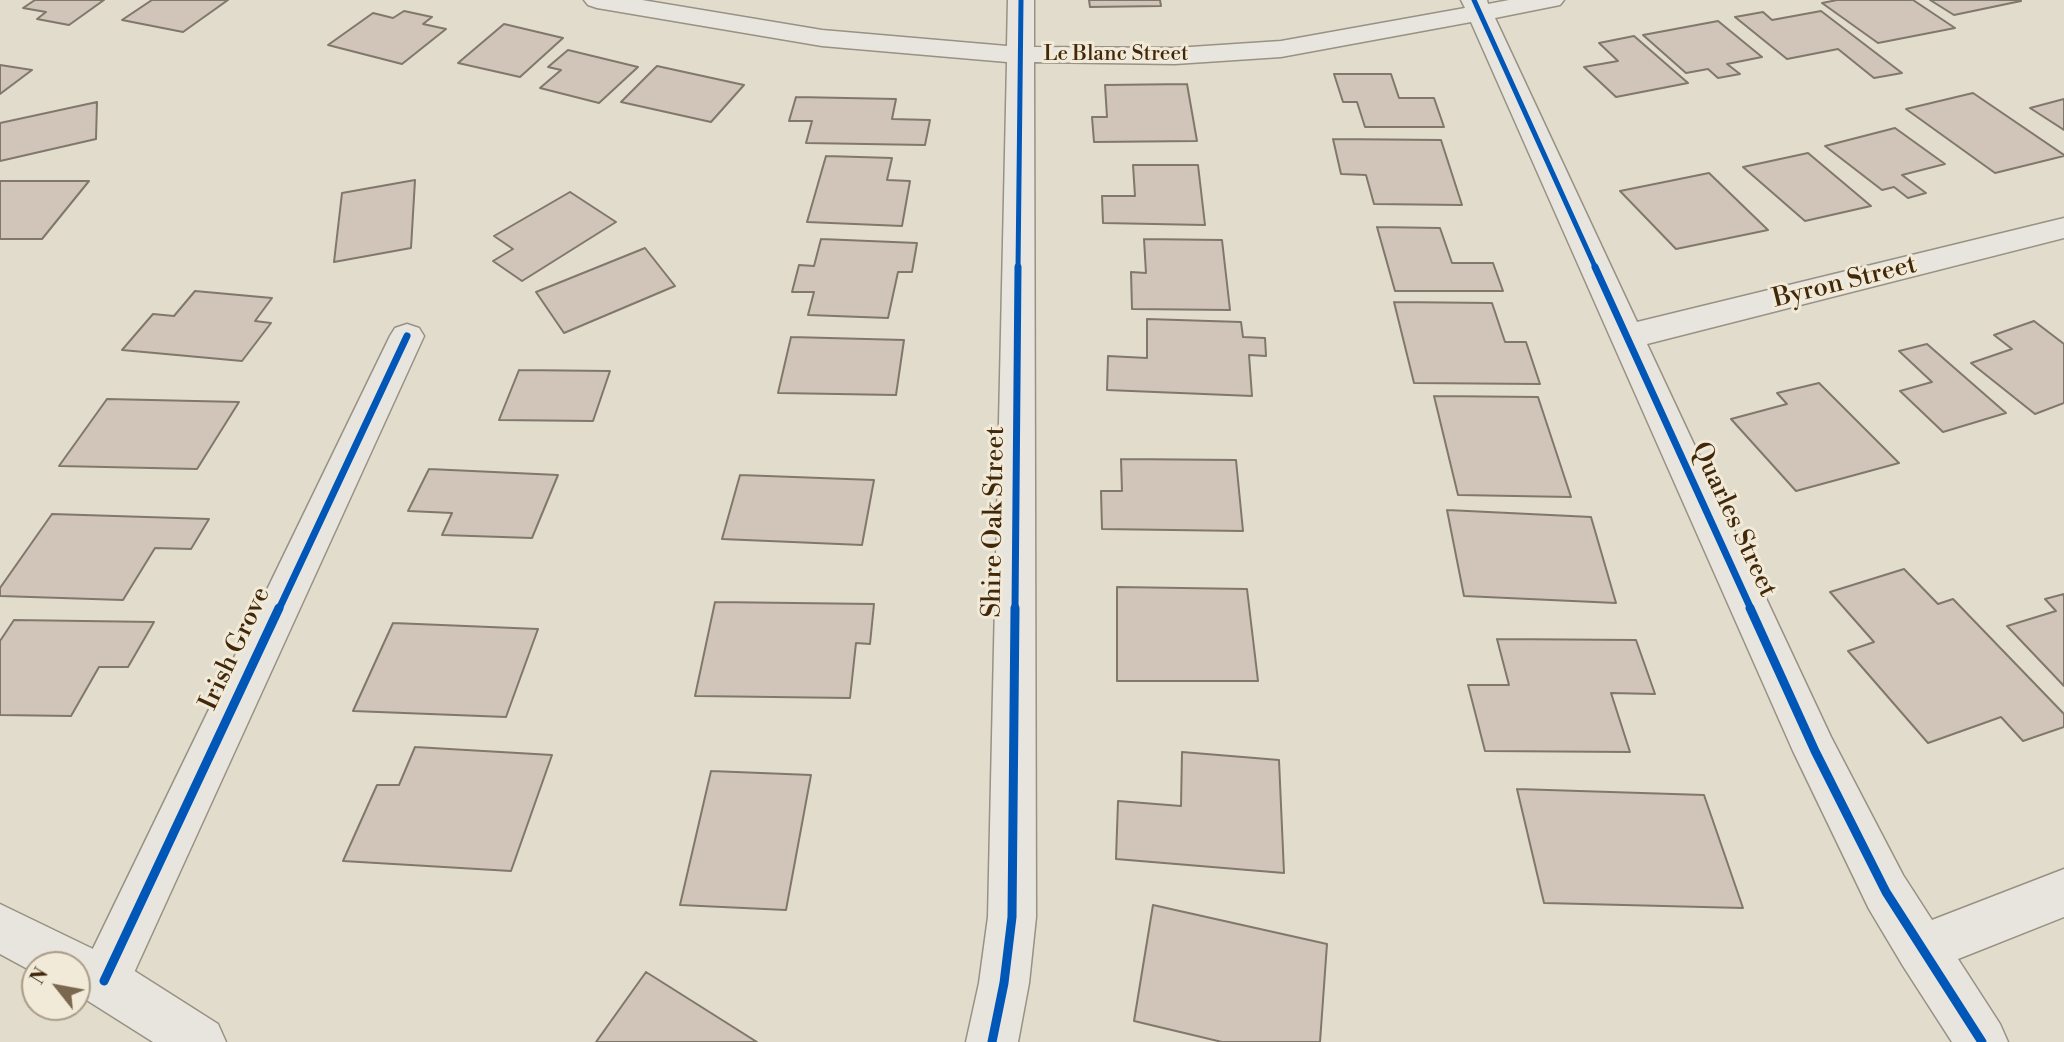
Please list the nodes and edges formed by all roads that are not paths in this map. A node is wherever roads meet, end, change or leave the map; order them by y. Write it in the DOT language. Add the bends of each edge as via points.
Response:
graph roads {
  1 [pos="597,0"];
  2 [pos="1021,0"];
  3 [pos="1551,0"];
  4 [pos="1476,6"];
  5 [pos="1020,55"];
  6 [pos="2064,228"];
  7 [pos="407,336"];
  8 [pos="1626,337"];
  9 [pos="2064,893"];
  10 [pos="0,928"];
  11 [pos="1920,948"];
  12 [pos="45,951"];
  13 [pos="91,957"];
  14 [pos="91,975"];
  15 [pos="200,1042"];
  16 [pos="992,1042"];
  17 [pos="1982,1042"];
  1 -- 5 [label="street, Le Blanc Street" via="822,38"];
  2 -- 5 [label="street, Shire Oak Street"];
  3 -- 4 [label="street, Le Blanc Street"];
  4 -- 5 [label="street, Le Blanc Street" via="1281,49 1175,56"];
  4 -- 8 [label="street, Quarles Street"];
  5 -- 16 [label="street, Shire Oak Street" via="1012,917"];
  6 -- 8 [label="street, Byron Street"];
  7 -- 13 [label="street, Irish Grove"];
  8 -- 11 [label="street, Quarles Street" via="1815,751 1886,892"];
  9 -- 11 [label="street"];
  10 -- 12 [label="street"];
  11 -- 17 [label="street, Quarles Street"];
  14 -- 15 [label="street"];
}
